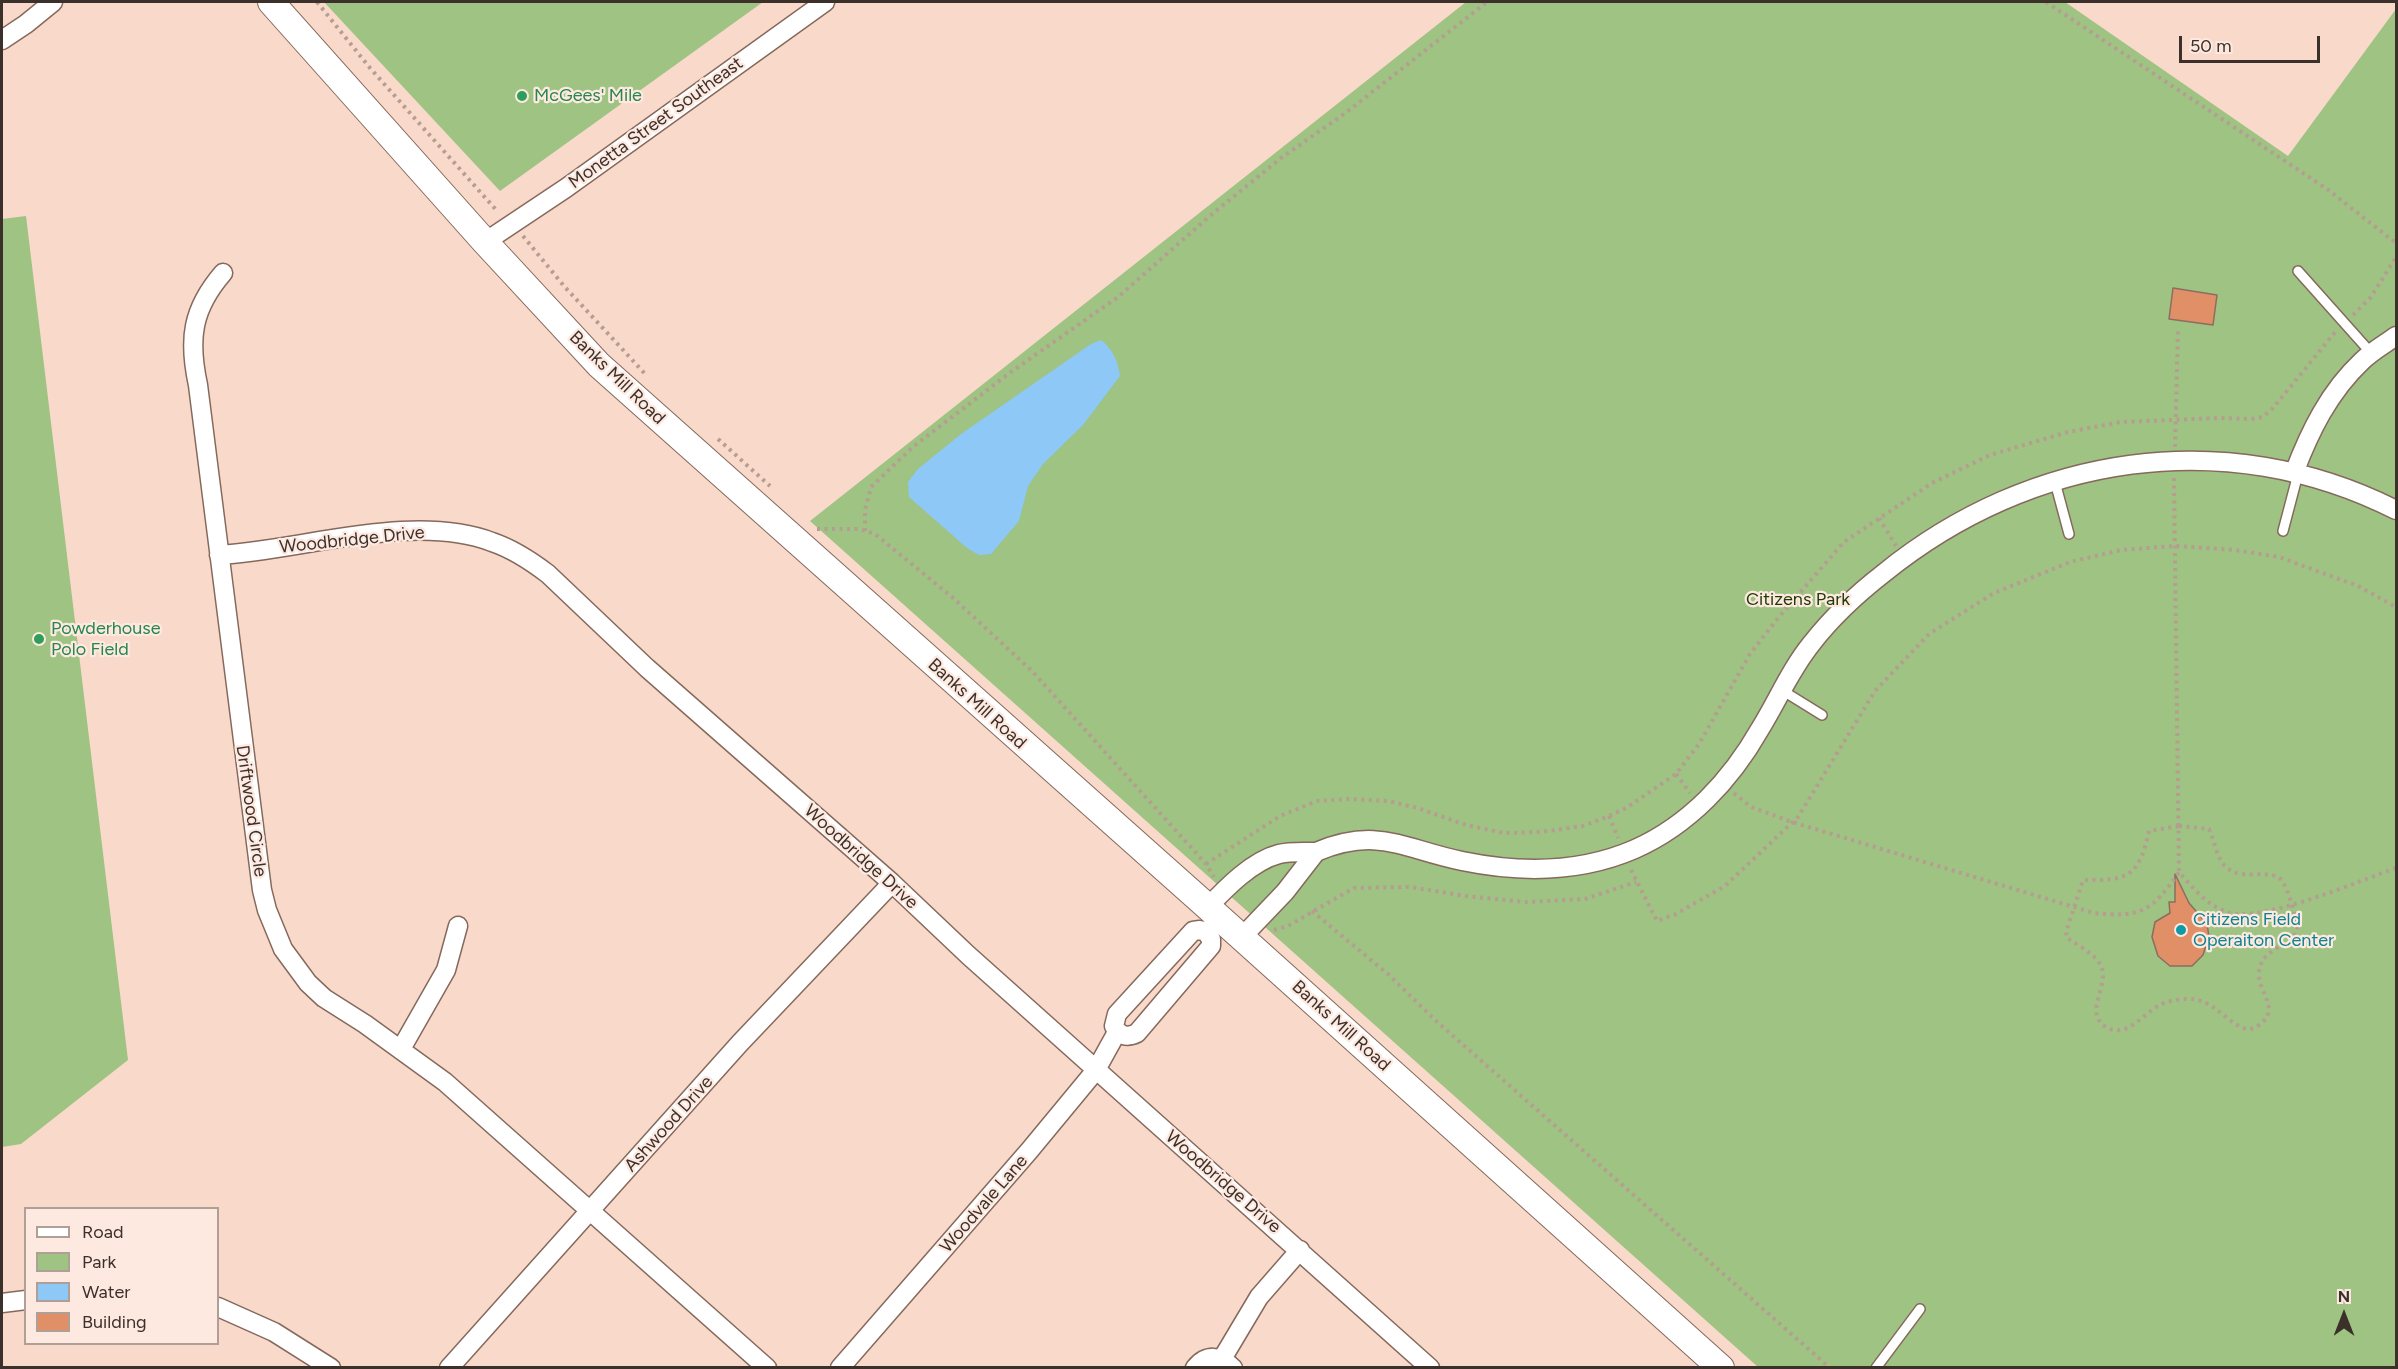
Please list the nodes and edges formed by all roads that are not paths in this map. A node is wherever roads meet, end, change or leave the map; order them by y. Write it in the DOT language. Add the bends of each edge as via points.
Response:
graph roads {
  1 [pos="52,2"];
  2 [pos="272,2"];
  3 [pos="825,2"];
  4 [pos="2,40"];
  5 [pos="485,242"];
  6 [pos="2298,271"];
  7 [pos="223,273"];
  8 [pos="2397,336"];
  9 [pos="2372,354"];
  10 [pos="2296,473"];
  11 [pos="2055,482"];
  12 [pos="2397,510"];
  13 [pos="2283,531"];
  14 [pos="2070,534"];
  15 [pos="219,555"];
  16 [pos="1780,689"];
  17 [pos="1822,715"];
  18 [pos="1316,852"];
  19 [pos="892,883"];
  20 [pos="1215,912"];
  21 [pos="458,926"];
  22 [pos="1248,930"];
  23 [pos="1117,1032"];
  24 [pos="401,1049"];
  25 [pos="1096,1070"];
  26 [pos="591,1211"];
  27 [pos="1300,1250"];
  28 [pos="24,1300"];
  29 [pos="2,1303"];
  30 [pos="219,1307"];
  31 [pos="1920,1309"];
  32 [pos="1227,1363"];
  33 [pos="331,1368"];
  34 [pos="449,1368"];
  35 [pos="767,1368"];
  36 [pos="840,1368"];
  37 [pos="1195,1368"];
  38 [pos="1430,1368"];
  39 [pos="1721,1368"];
  40 [pos="1876,1368"];
  1 -- 4 [label="street"];
  2 -- 5 [label="street, Banks Mill Road"];
  3 -- 5 [label="street, Monetta Street Southeast"];
  5 -- 20 [label="street, Banks Mill Road" via="599,366"];
  6 -- 9 [label="lane"];
  7 -- 15 [label="street, Driftwood Circle" via="198,314 192,345"];
  8 -- 9 [label="street"];
  9 -- 10 [label="street" via="2346,378 2317,417"];
  10 -- 11 [label="street" via="2231,461 2174,460 2107,468"];
  10 -- 12 [label="street"];
  10 -- 13 [label="lane"];
  11 -- 14 [label="lane"];
  11 -- 16 [label="street" via="1960,520 1903,557 1830,621"];
  15 -- 19 [label="street, Woodbridge Drive" via="422,530 472,536 512,550 548,574 647,668"];
  15 -- 24 [label="street, Driftwood Circle" via="267,910 283,949 308,983"];
  16 -- 17 [label="lane"];
  16 -- 18 [label="street" via="1752,742 1722,783 1681,822 1624,853 1573,867 1518,869 1461,861 1386,840 1352,840"];
  18 -- 20 [label="street" via="1272,856 1238,877"];
  18 -- 22 [label="street"];
  19 -- 25 [label="street, Woodbridge Drive"];
  19 -- 26 [label="street, Ashwood Drive" via="748,1035"];
  20 -- 22 [label="street, Banks Mill Road"];
  20 -- 23 [label="street, Woodvale Lane" via="1117,1014"];
  20 -- 23 [label="street" via="1211,946 1137,1033 1124,1036"];
  21 -- 24 [label="street" via="446,969"];
  22 -- 39 [label="street, Banks Mill Road"];
  23 -- 25 [label="street, Woodvale Lane"];
  24 -- 26 [label="street, Driftwood Circle" via="445,1082"];
  25 -- 27 [label="street, Woodbridge Drive"];
  25 -- 36 [label="street, Woodvale Lane"];
  26 -- 34 [label="street, Ashwood Drive"];
  26 -- 35 [label="street"];
  27 -- 32 [label="street" via="1259,1297"];
  27 -- 38 [label="street, Woodbridge Drive"];
  28 -- 29 [label="street"];
  30 -- 33 [label="street" via="274,1332"];
  31 -- 40 [label="lane"];
  32 -- 37 [label="street" via="1215,1357 1204,1359"];
}
